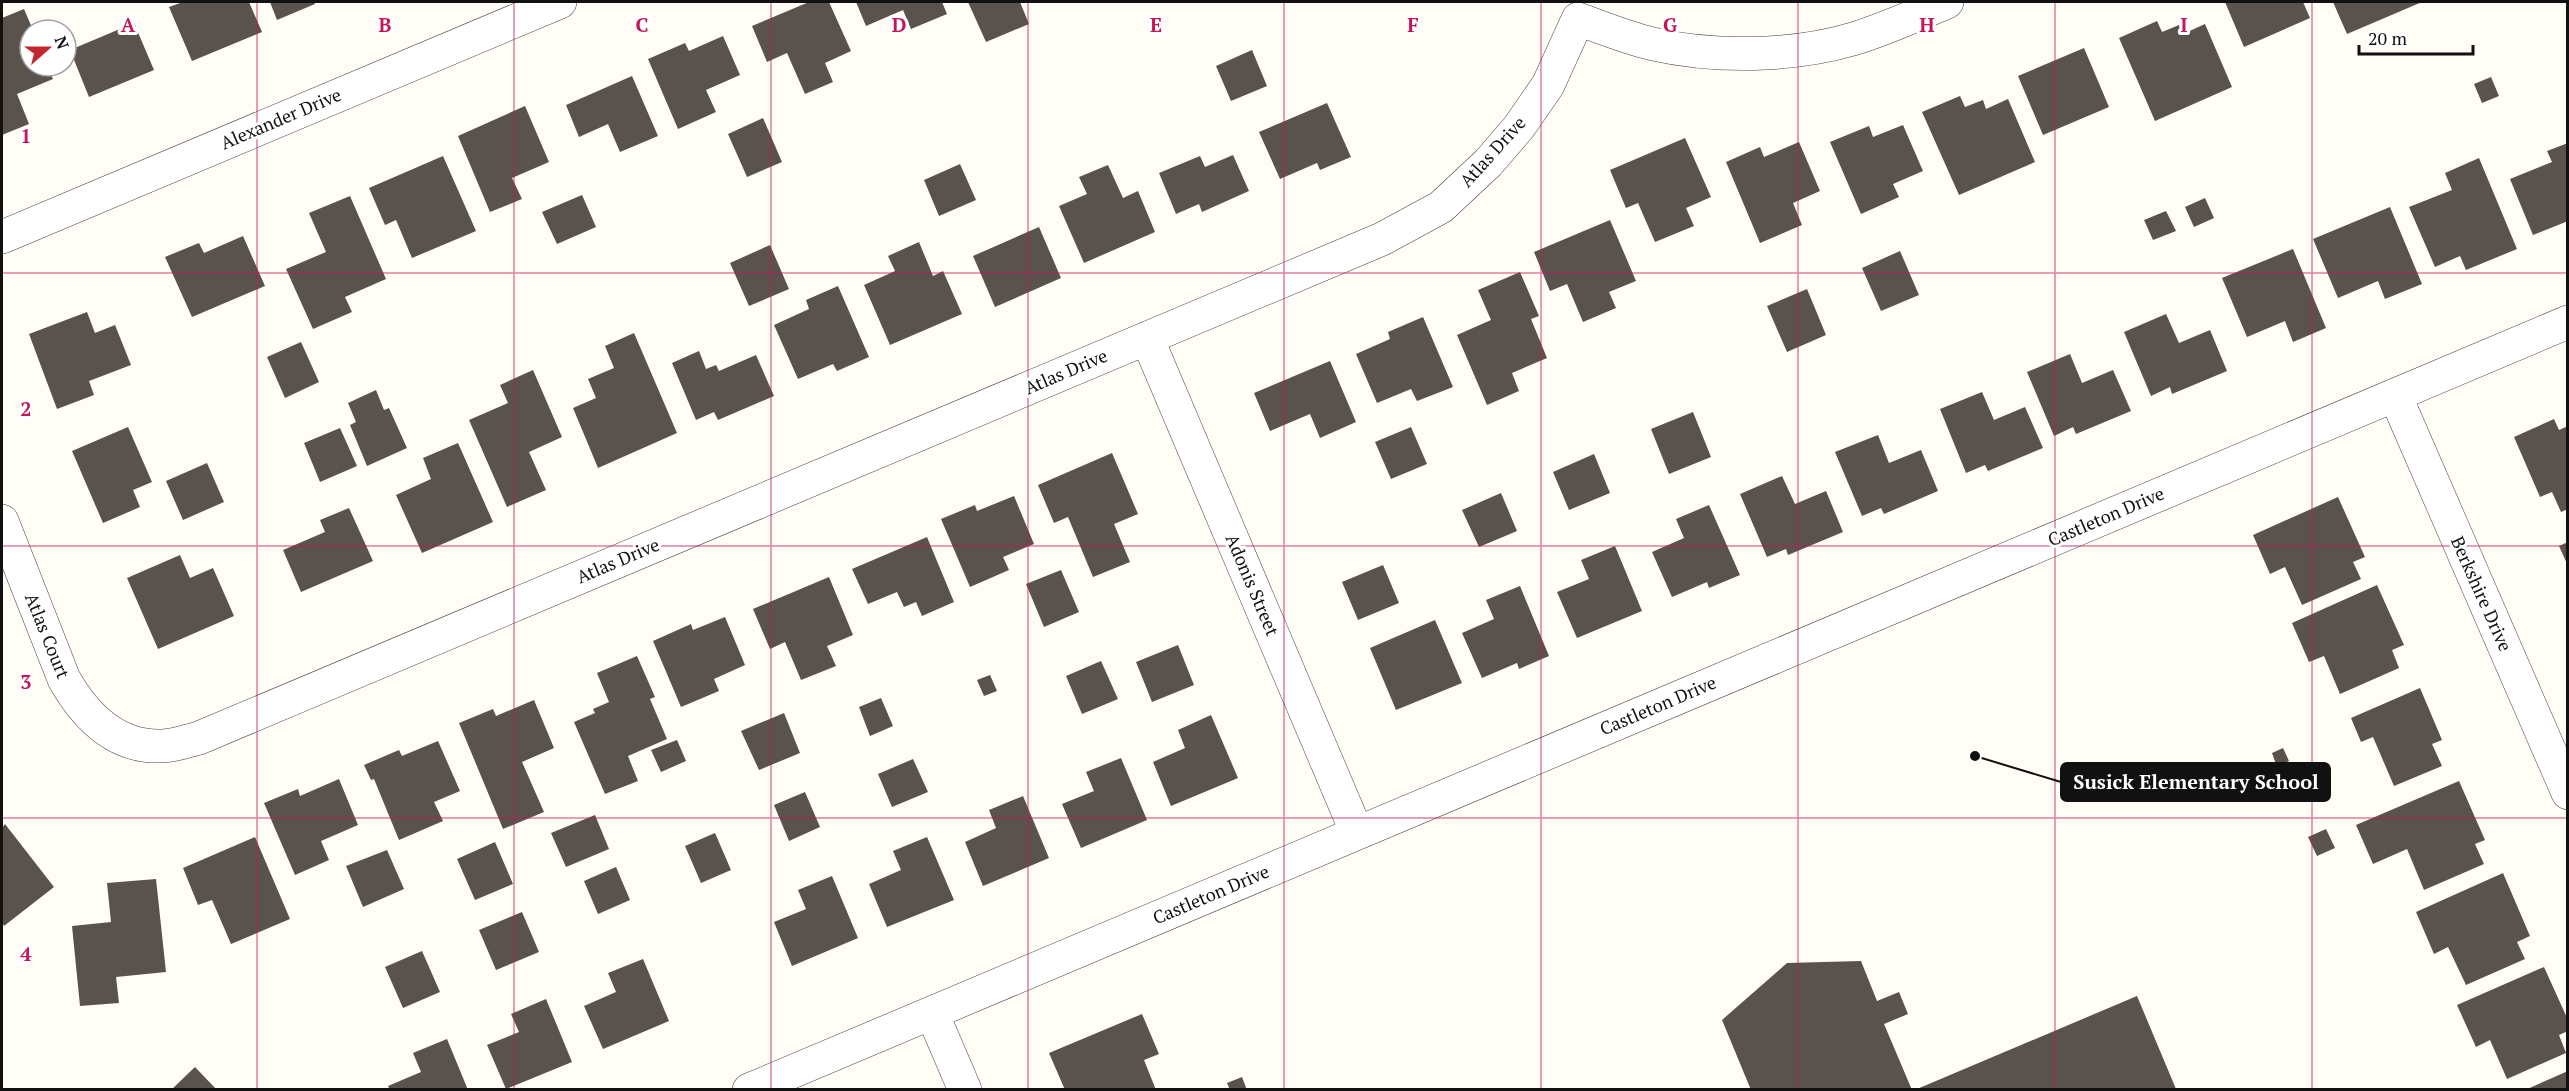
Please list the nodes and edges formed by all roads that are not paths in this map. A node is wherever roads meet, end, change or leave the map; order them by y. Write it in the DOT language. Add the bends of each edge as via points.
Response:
graph roads {
  1 [pos="560,2"];
  2 [pos="1947,2"];
  3 [pos="1581,10"];
  4 [pos="2,237"];
  5 [pos="2568,322"];
  6 [pos="1147,338"];
  7 [pos="2395,395"];
  8 [pos="2,521"];
  9 [pos="116,735"];
  10 [pos="2568,793"];
  11 [pos="1357,833"];
  12 [pos="932,1013"];
  13 [pos="749,1089"];
  14 [pos="965,1089"];
  1 -- 4 [label="street, Alexander Drive"];
  2 -- 3 [label="street, Atlas Drive" via="1851,39 1752,52 1713,52 1654,44"];
  3 -- 6 [label="street, Atlas Drive" via="1548,85 1519,127 1441,207 1382,240"];
  5 -- 7 [label="street, Castleton Drive"];
  6 -- 9 [label="street, Atlas Drive" via="199,738 162,746 136,743"];
  6 -- 11 [label="street, Adonis Street"];
  7 -- 10 [label="street, Berkshire Drive"];
  7 -- 11 [label="street, Castleton Drive"];
  8 -- 9 [label="street, Atlas Court" via="64,679 90,717"];
  11 -- 12 [label="street, Castleton Drive"];
  12 -- 13 [label="street, Castleton Drive"];
  12 -- 14 [label="street"];
}
